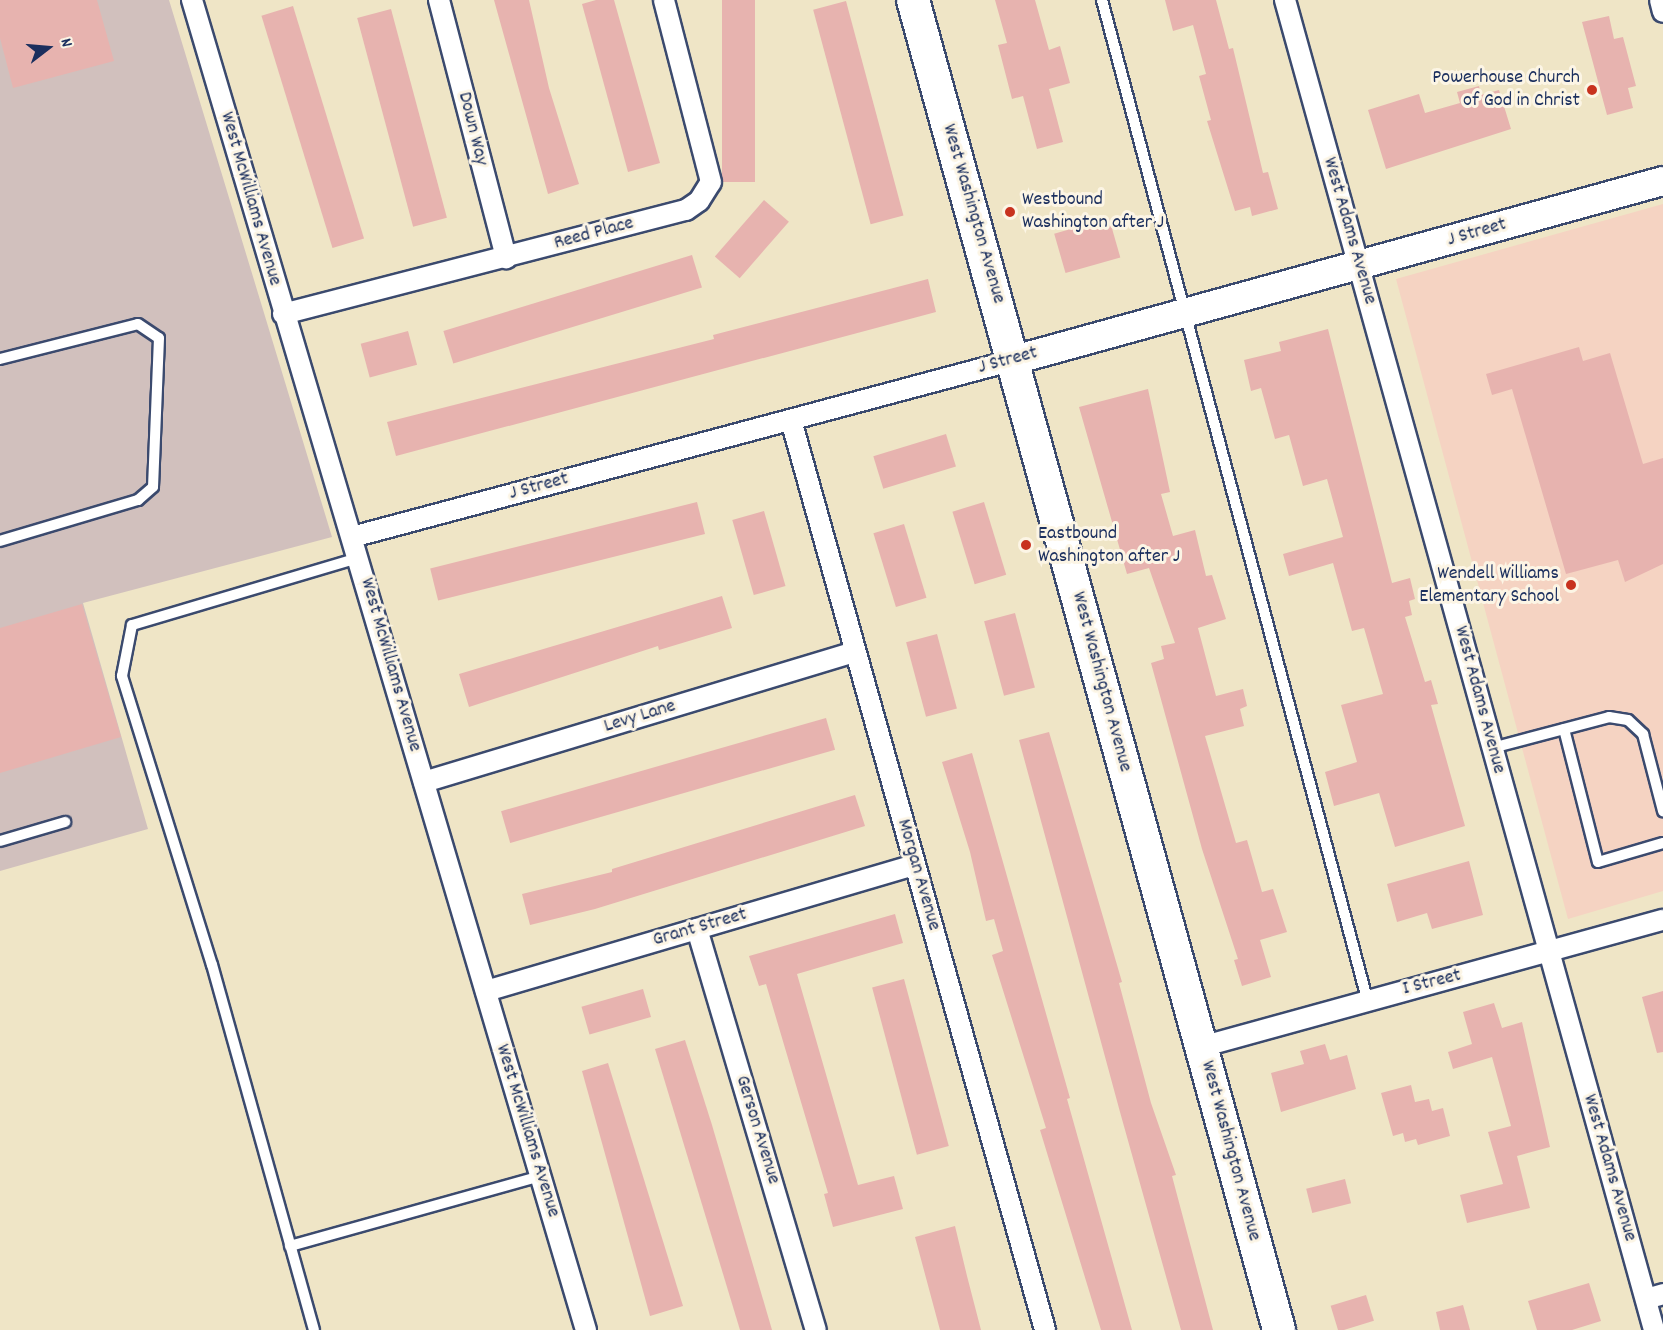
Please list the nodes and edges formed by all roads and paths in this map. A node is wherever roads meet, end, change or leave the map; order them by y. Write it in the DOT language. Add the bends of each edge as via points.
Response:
graph roads {
  1 [pos="192,0"];
  2 [pos="439,0"];
  3 [pos="664,0"];
  4 [pos="914,0"];
  5 [pos="1102,0"];
  6 [pos="1285,0"];
  7 [pos="1660,0"];
  8 [pos="1663,12"];
  9 [pos="1663,181"];
  10 [pos="506,258"];
  11 [pos="1359,266"];
  12 [pos="1186,313"];
  13 [pos="283,314"];
  14 [pos="0,359"];
  15 [pos="1014,360"];
  16 [pos="790,420"];
  17 [pos="352,537"];
  18 [pos="0,541"];
  19 [pos="358,558"];
  20 [pos="855,652"];
  21 [pos="1564,729"];
  22 [pos="1492,748"];
  23 [pos="424,782"];
  24 [pos="1663,811"];
  25 [pos="65,822"];
  26 [pos="0,841"];
  27 [pos="1663,843"];
  28 [pos="915,865"];
  29 [pos="1663,920"];
  30 [pos="697,929"];
  31 [pos="1549,954"];
  32 [pos="486,991"];
  33 [pos="1367,999"];
  34 [pos="1201,1047"];
  35 [pos="540,1176"];
  36 [pos="290,1246"];
  37 [pos="1654,1296"];
  38 [pos="314,1330"];
  39 [pos="586,1330"];
  40 [pos="816,1330"];
  41 [pos="1045,1330"];
  42 [pos="1279,1330"];
  43 [pos="1654,1330"];
  1 -- 13 [label="street, West McWilliams Avenue"];
  2 -- 10 [label="street, Down Way"];
  3 -- 10 [label="street, Reed Place" via="711,182 699,201 686,210"];
  4 -- 15 [label="main road, West Washington Avenue"];
  5 -- 12 [label="lane"];
  6 -- 11 [label="street, West Adams Avenue"];
  7 -- 8 [label="street"];
  9 -- 11 [label="street, J Street"];
  10 -- 13 [label="street, Reed Place"];
  11 -- 12 [label="street, J Street"];
  11 -- 22 [label="street, West Adams Avenue"];
  12 -- 15 [label="street, J Street"];
  12 -- 33 [label="lane"];
  13 -- 17 [label="street, West McWilliams Avenue"];
  14 -- 18 [label="lane" via="138,324 159,338 153,487 138,500"];
  15 -- 16 [label="street, J Street"];
  15 -- 34 [label="main road, West Washington Avenue"];
  16 -- 17 [label="street, J Street"];
  16 -- 20 [label="street, Morgan Avenue"];
  17 -- 19 [label="street, West McWilliams Avenue"];
  19 -- 23 [label="street, West McWilliams Avenue"];
  19 -- 36 [label="lane" via="132,625 122,676 212,965"];
  20 -- 23 [label="street, Levy Lane"];
  20 -- 28 [label="street, Morgan Avenue"];
  21 -- 22 [label="lane"];
  21 -- 24 [label="lane" via="1609,717 1628,720 1643,734"];
  21 -- 27 [label="lane" via="1598,862"];
  22 -- 31 [label="street, West Adams Avenue"];
  23 -- 32 [label="street, West McWilliams Avenue"];
  25 -- 26 [label="lane"];
  28 -- 30 [label="street, Grant Street"];
  28 -- 41 [label="street, Morgan Avenue"];
  29 -- 31 [label="street, I Street"];
  30 -- 32 [label="street, Grant Street"];
  30 -- 40 [label="street, Gerson Avenue"];
  31 -- 33 [label="street, I Street"];
  31 -- 37 [label="street, West Adams Avenue"];
  32 -- 35 [label="street, West McWilliams Avenue"];
  33 -- 34 [label="street, I Street"];
  34 -- 42 [label="main road, West Washington Avenue"];
  35 -- 36 [label="lane"];
  35 -- 39 [label="street, West McWilliams Avenue"];
  36 -- 38 [label="lane"];
  37 -- 43 [label="street, West Adams Avenue"];
}
